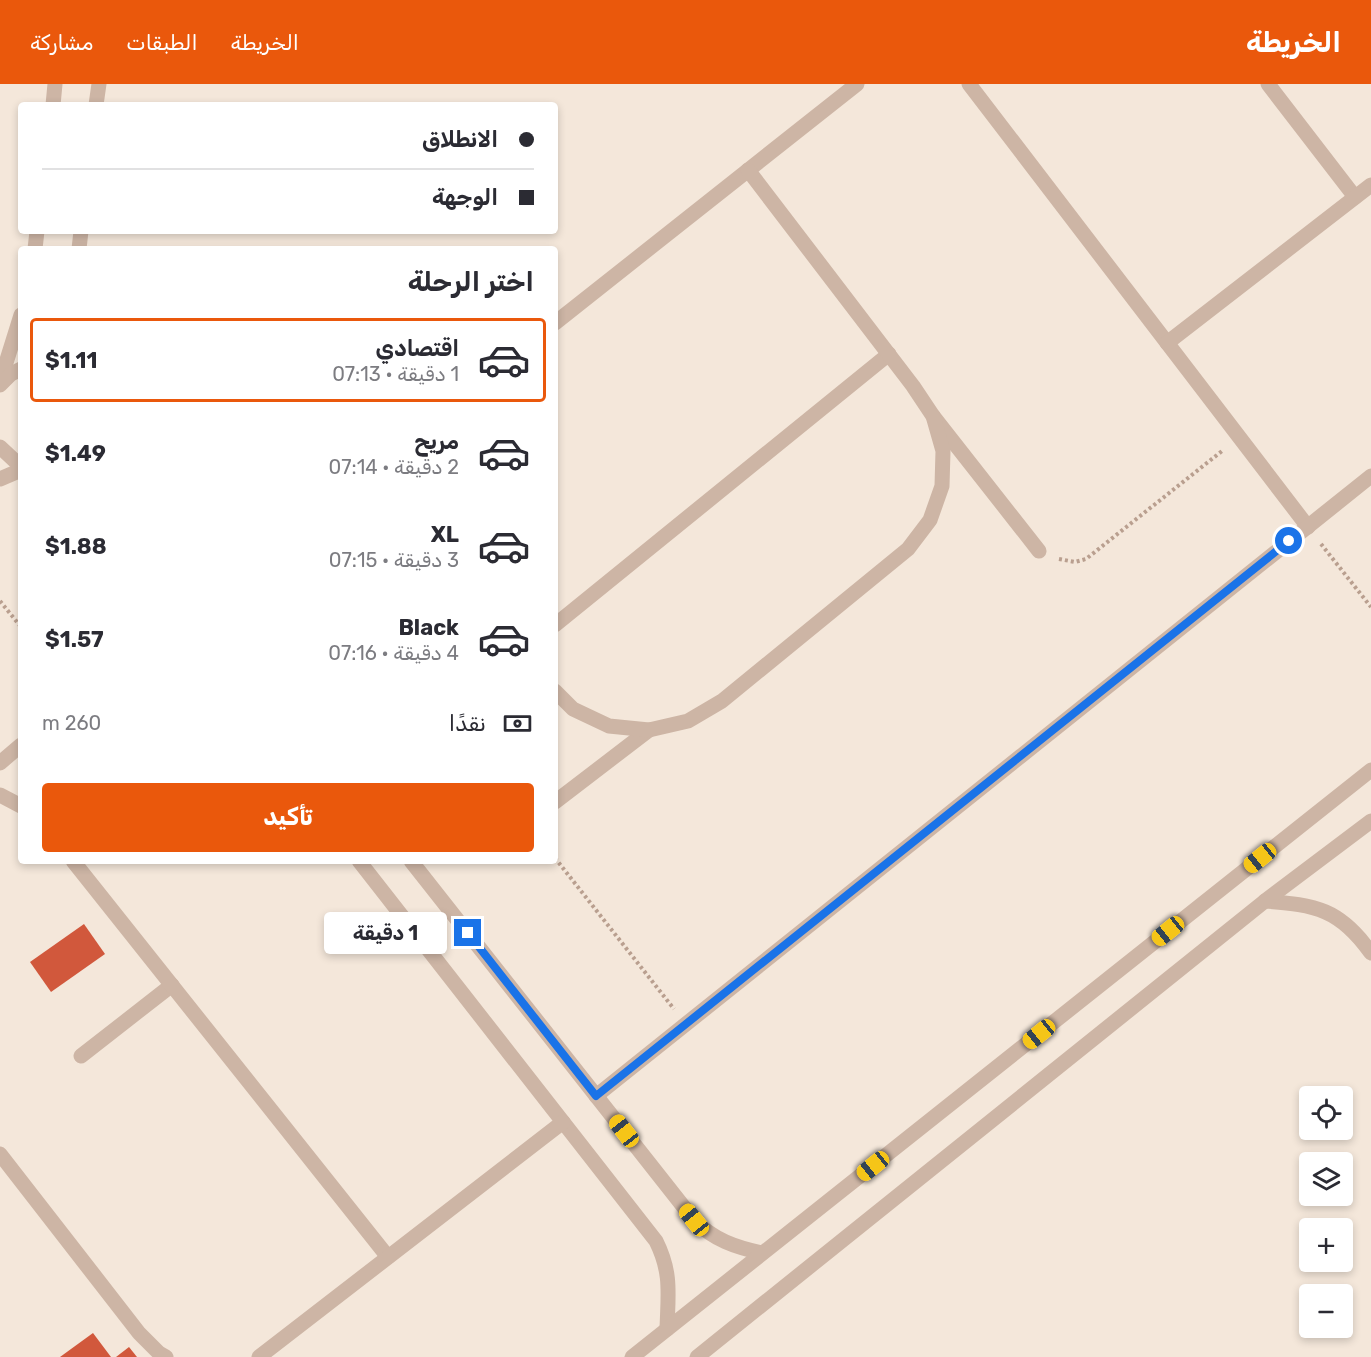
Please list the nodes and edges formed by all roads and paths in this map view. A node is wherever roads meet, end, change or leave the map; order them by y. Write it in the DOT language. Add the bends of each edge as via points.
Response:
graph roads {
  1 [pos="55,84"];
  2 [pos="99,84"];
  3 [pos="857,84"];
  4 [pos="969,84"];
  5 [pos="1268,84"];
  6 [pos="53,102"];
  7 [pos="96,102"];
  8 [pos="748,170"];
  9 [pos="1371,184"];
  10 [pos="1355,197"];
  11 [pos="558,321"];
  12 [pos="18,325"];
  13 [pos="1167,343"];
  14 [pos="889,354"];
  15 [pos="18,371"];
  16 [pos="0,383"];
  17 [pos="933,416"];
  18 [pos="1239,437"];
  19 [pos="0,447"];
  20 [pos="18,462"];
  21 [pos="18,471"];
  22 [pos="1371,476"];
  23 [pos="0,479"];
  24 [pos="1308,526"];
  25 [pos="1039,551"];
  26 [pos="0,601"];
  27 [pos="1371,607"];
  28 [pos="18,623"];
  29 [pos="558,623"];
  30 [pos="558,694"];
  31 [pos="649,730"];
  32 [pos="18,748"];
  33 [pos="0,763"];
  34 [pos="1371,770"];
  35 [pos="0,795"];
  36 [pos="558,800"];
  37 [pos="18,804"];
  38 [pos="1371,821"];
  39 [pos="558,862"];
  40 [pos="75,864"];
  41 [pos="361,864"];
  42 [pos="413,864"];
  43 [pos="1265,901"];
  44 [pos="1371,953"];
  45 [pos="172,985"];
  46 [pos="686,1024"];
  47 [pos="81,1056"];
  48 [pos="596,1096"];
  49 [pos="563,1122"];
  50 [pos="0,1155"];
  51 [pos="762,1253"];
  52 [pos="388,1257"];
  53 [pos="667,1329"];
  54 [pos="166,1357"];
  55 [pos="259,1357"];
  56 [pos="632,1357"];
  57 [pos="697,1357"];
  1 -- 6 [label="street"];
  2 -- 7 [label="street"];
  3 -- 8 [label="street"];
  4 -- 13 [label="street"];
  5 -- 10 [label="street"];
  8 -- 11 [label="street"];
  8 -- 14 [label="street"];
  9 -- 10 [label="street"];
  10 -- 13 [label="street"];
  12 -- 16 [label="street"];
  13 -- 18 [label="street"];
  14 -- 17 [label="street"];
  14 -- 29 [label="street"];
  15 -- 16 [label="street"];
  17 -- 25 [label="street"];
  17 -- 31 [label="street" via="943,451 942,486 930,520 908,549 722,700 688,721"];
  18 -- 24 [label="street"];
  18 -- 25 [label="path" via="1086,559 1064,561"];
  19 -- 20 [label="street"];
  21 -- 23 [label="street"];
  22 -- 24 [label="street"];
  24 -- 27 [label="path"];
  24 -- 46 [label="street"];
  26 -- 28 [label="path"];
  30 -- 31 [label="street" via="573,709 609,726"];
  31 -- 36 [label="street"];
  32 -- 33 [label="street"];
  34 -- 51 [label="street"];
  35 -- 37 [label="street"];
  38 -- 43 [label="street"];
  39 -- 46 [label="path"];
  40 -- 45 [label="street"];
  41 -- 49 [label="street"];
  42 -- 48 [label="street"];
  43 -- 44 [label="street" via="1316,908 1338,918 1357,933"];
  43 -- 57 [label="street"];
  45 -- 47 [label="street"];
  45 -- 52 [label="street"];
  46 -- 48 [label="street"];
  48 -- 51 [label="street" via="705,1231 733,1246"];
  49 -- 52 [label="street"];
  49 -- 53 [label="street" via="656,1241 669,1274"];
  50 -- 54 [label="street" via="140,1333"];
  51 -- 53 [label="street"];
  52 -- 55 [label="street"];
  53 -- 56 [label="street"];
}
